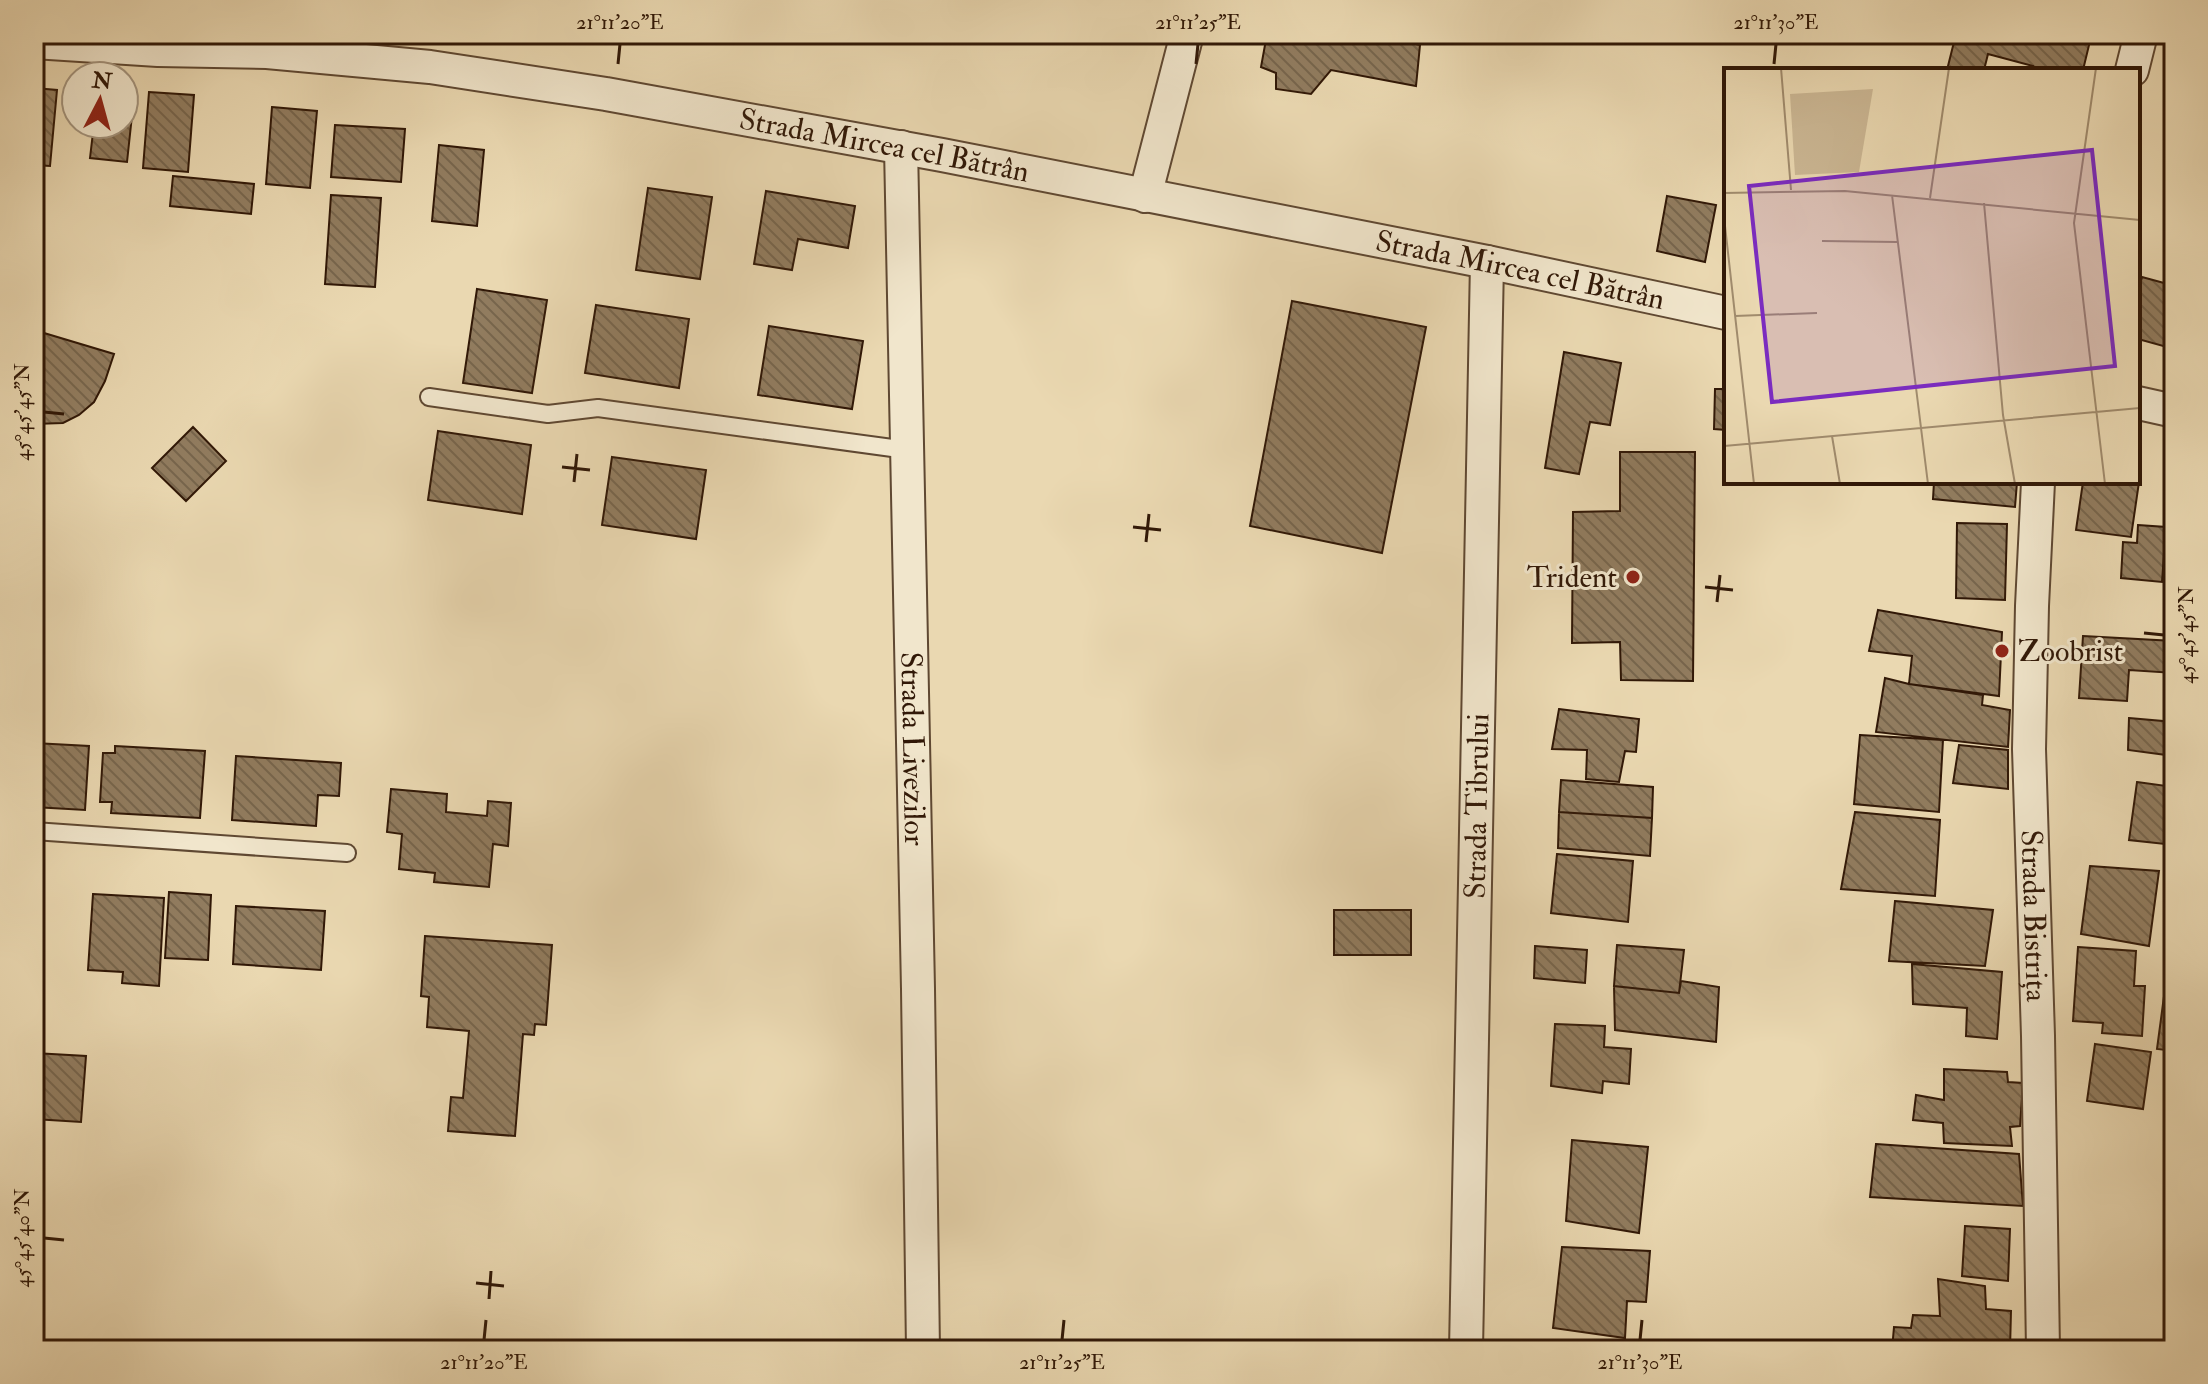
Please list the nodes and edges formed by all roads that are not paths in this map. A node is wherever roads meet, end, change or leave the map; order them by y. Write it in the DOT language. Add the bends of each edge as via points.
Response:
graph roads {
  1 [pos="1187,34"];
  2 [pos="2141,34"];
  3 [pos="34,42"];
  4 [pos="267,43"];
  5 [pos="2132,68"];
  6 [pos="901,147"];
  7 [pos="1145,196"];
  8 [pos="1487,262"];
  9 [pos="1724,313"];
  10 [pos="429,397"];
  11 [pos="2140,403"];
  12 [pos="2174,411"];
  13 [pos="907,450"];
  14 [pos="2038,484"];
  15 [pos="34,831"];
  16 [pos="347,853"];
  17 [pos="923,1350"];
  18 [pos="1466,1350"];
  19 [pos="2043,1350"];
  1 -- 7 [label="street"];
  2 -- 5 [label="street"];
  3 -- 4 [label="street, Strada Mircea cel Bătrân" via="158,50"];
  4 -- 6 [label="street, Strada Mircea cel Bătrân" via="606,94"];
  6 -- 7 [label="street, Strada Mircea cel Bătrân"];
  6 -- 13 [label="street, Strada Livezilor"];
  7 -- 8 [label="street, Strada Mircea cel Bătrân"];
  8 -- 9 [label="street, Strada Mircea cel Bătrân"];
  8 -- 18 [label="street, Strada Tibrului"];
  10 -- 13 [label="lane" via="548,414 598,408"];
  11 -- 12 [label="street"];
  13 -- 17 [label="street, Strada Livezilor"];
  14 -- 19 [label="street, Strada Bistrița" via="2029,749"];
  15 -- 16 [label="lane"];
}
